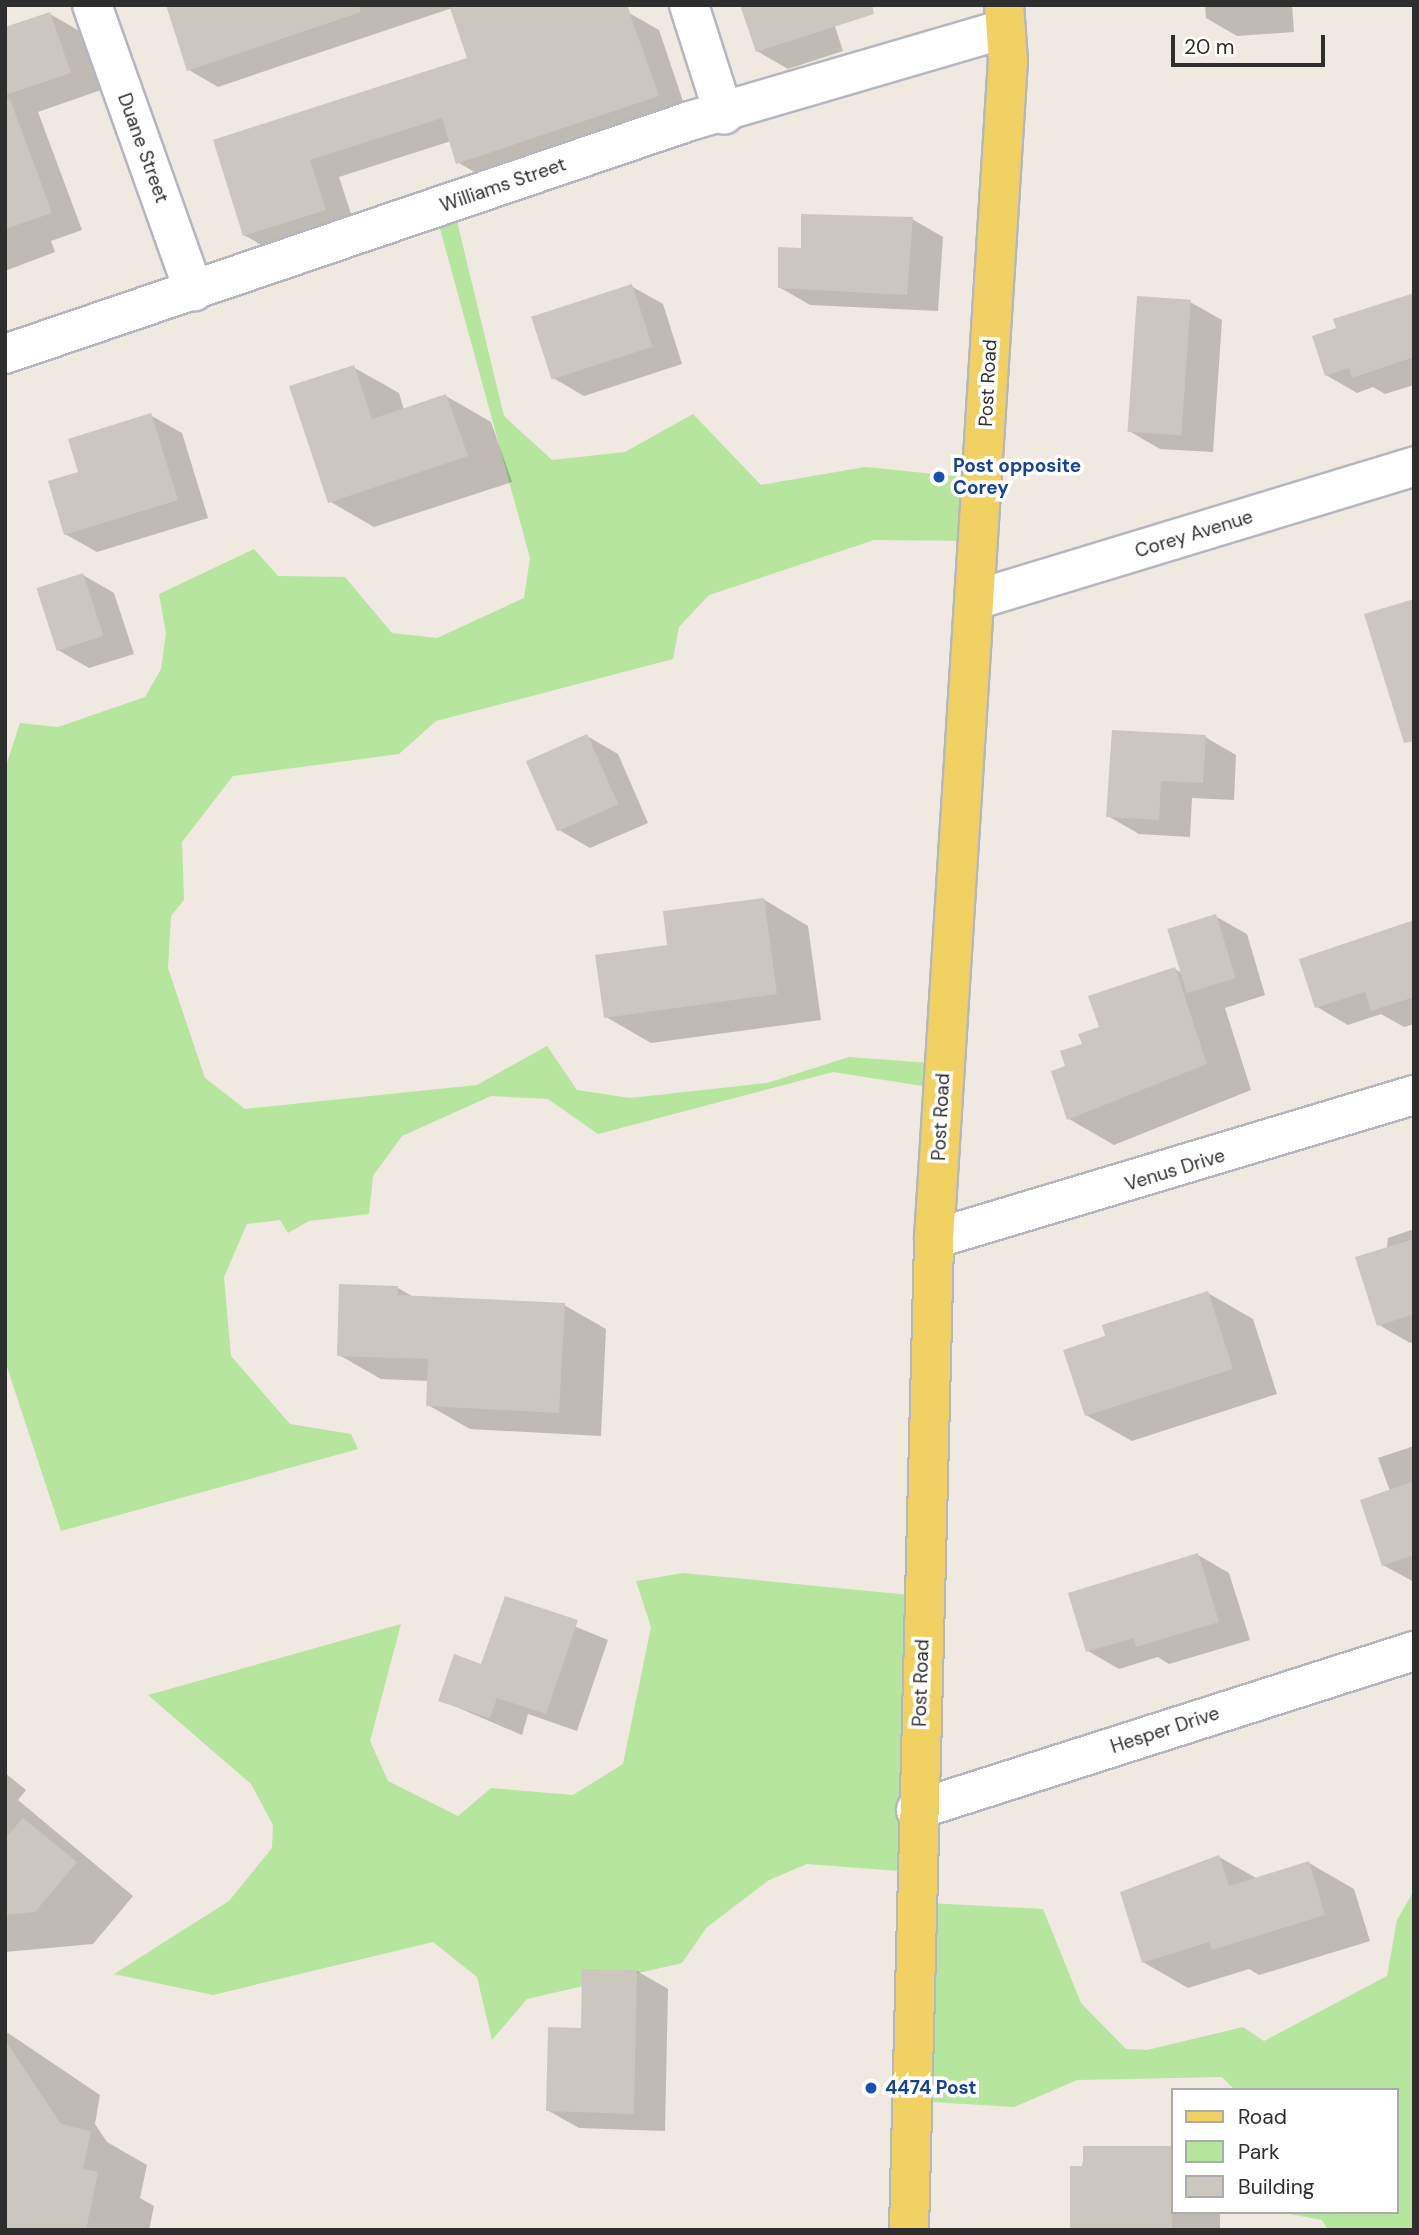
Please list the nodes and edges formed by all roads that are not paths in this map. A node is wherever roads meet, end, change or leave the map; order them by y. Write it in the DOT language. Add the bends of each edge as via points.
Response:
graph roads {
  1 [pos="92,5"];
  2 [pos="688,5"];
  3 [pos="1004,17"];
  4 [pos="724,115"];
  5 [pos="194,291"];
  6 [pos="5,354"];
  7 [pos="1414,467"];
  8 [pos="975,600"];
  9 [pos="1414,1095"];
  10 [pos="934,1239"];
  11 [pos="1414,1651"];
  12 [pos="916,1810"];
  13 [pos="909,2230"];
  1 -- 5 [label="street, Duane Street"];
  2 -- 4 [label="street"];
  3 -- 4 [label="street, Williams Street"];
  3 -- 8 [label="main road, Post Road" via="1008,61"];
  4 -- 5 [label="street, Williams Street" via="690,121"];
  5 -- 6 [label="street, Williams Street"];
  7 -- 8 [label="street, Corey Avenue"];
  8 -- 10 [label="main road, Post Road"];
  9 -- 10 [label="street, Venus Drive"];
  10 -- 12 [label="main road, Post Road"];
  11 -- 12 [label="street, Hesper Drive"];
  12 -- 13 [label="main road, Post Road"];
}
